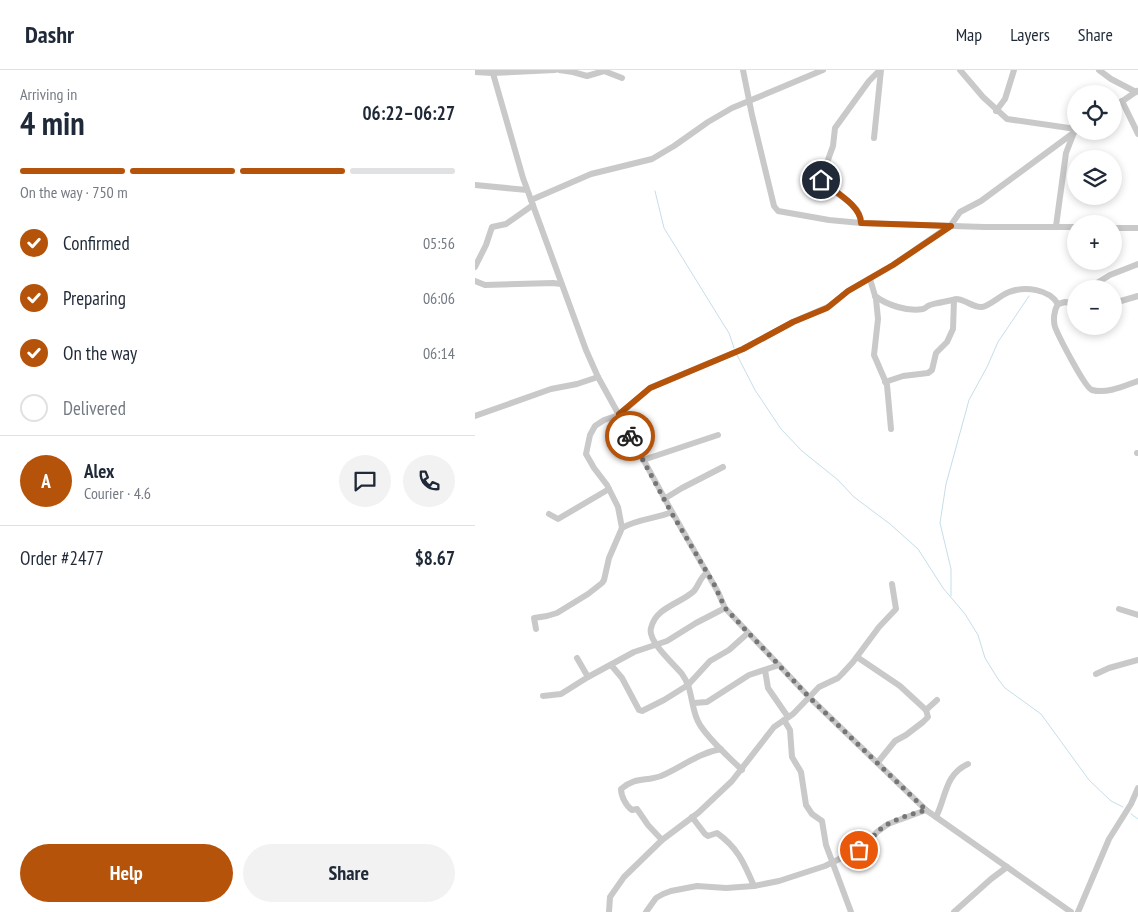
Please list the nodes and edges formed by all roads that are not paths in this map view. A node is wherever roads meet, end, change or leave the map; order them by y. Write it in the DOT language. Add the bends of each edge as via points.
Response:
graph roads {
  1 [pos="555,70"];
  2 [pos="559,70"];
  3 [pos="743,70"];
  4 [pos="823,70"];
  5 [pos="880,70"];
  6 [pos="960,70"];
  7 [pos="1014,70"];
  8 [pos="1099,70"];
  9 [pos="475,72"];
  10 [pos="492,72"];
  11 [pos="623,78"];
  12 [pos="1137,91"];
  13 [pos="750,100"];
  14 [pos="1122,101"];
  15 [pos="996,111"];
  16 [pos="1067,130"];
  17 [pos="1138,134"];
  18 [pos="1067,137"];
  19 [pos="874,138"];
  20 [pos="1071,140"];
  21 [pos="475,185"];
  22 [pos="527,190"];
  23 [pos="532,202"];
  24 [pos="861,223"];
  25 [pos="951,226"];
  26 [pos="1057,226"];
  27 [pos="1067,227"];
  28 [pos="1122,228"];
  29 [pos="1138,228"];
  30 [pos="1138,264"];
  31 [pos="475,267"];
  32 [pos="870,279"];
  33 [pos="1101,280"];
  34 [pos="475,281"];
  35 [pos="561,284"];
  36 [pos="875,296"];
  37 [pos="1138,296"];
  38 [pos="954,300"];
  39 [pos="1122,301"];
  40 [pos="1067,302"];
  41 [pos="1057,304"];
  42 [pos="598,377"];
  43 [pos="1138,381"];
  44 [pos="885,382"];
  45 [pos="619,414"];
  46 [pos="475,416"];
  47 [pos="891,429"];
  48 [pos="718,435"];
  49 [pos="643,460"];
  50 [pos="723,467"];
  51 [pos="609,489"];
  52 [pos="664,498"];
  53 [pos="671,512"];
  54 [pos="549,514"];
  55 [pos="622,528"];
  56 [pos="707,573"];
  57 [pos="891,584"];
  58 [pos="725,608"];
  59 [pos="1119,608"];
  60 [pos="1138,614"];
  61 [pos="536,629"];
  62 [pos="748,632"];
  63 [pos="657,644"];
  64 [pos="857,657"];
  65 [pos="577,658"];
  66 [pos="1138,660"];
  67 [pos="611,665"];
  68 [pos="779,666"];
  69 [pos="765,670"];
  70 [pos="1096,674"];
  71 [pos="588,677"];
  72 [pos="688,684"];
  73 [pos="543,696"];
  74 [pos="809,697"];
  75 [pos="937,700"];
  76 [pos="693,703"];
  77 [pos="926,710"];
  78 [pos="786,719"];
  79 [pos="721,749"];
  80 [pos="878,762"];
  81 [pos="968,764"];
  82 [pos="742,770"];
  83 [pos="1138,788"];
  84 [pos="926,810"];
  85 [pos="692,817"];
  86 [pos="936,817"];
  87 [pos="662,840"];
  88 [pos="833,863"];
  89 [pos="1007,868"];
  90 [pos="754,886"];
  91 [pos="609,912"];
  92 [pos="646,912"];
  93 [pos="851,912"];
  94 [pos="954,912"];
  95 [pos="1071,912"];
  96 [pos="1078,912"];
  1 -- 10 [label="street"];
  2 -- 11 [label="street" via="587,76 604,71"];
  3 -- 13 [label="street"];
  4 -- 13 [label="street"];
  5 -- 19 [label="street"];
  5 -- 24 [label="street" via="835,128 833,146 821,179 853,207"];
  6 -- 15 [label="street"];
  7 -- 15 [label="street" via="1005,99"];
  8 -- 12 [label="street"];
  9 -- 10 [label="street"];
  10 -- 22 [label="street"];
  12 -- 14 [label="street"];
  13 -- 23 [label="street" via="708,122 652,159 591,174"];
  13 -- 24 [label="street" via="775,209"];
  14 -- 17 [label="street"];
  15 -- 16 [label="street" via="1013,121"];
  18 -- 25 [label="street" via="981,201 960,212"];
  20 -- 26 [label="street" via="1065,152"];
  21 -- 22 [label="street"];
  22 -- 23 [label="street"];
  23 -- 31 [label="street" via="506,224 492,227"];
  23 -- 35 [label="street"];
  24 -- 25 [label="street"];
  25 -- 26 [label="street"];
  25 -- 32 [label="street"];
  26 -- 27 [label="street"];
  28 -- 29 [label="street"];
  30 -- 33 [label="street"];
  32 -- 36 [label="street"];
  32 -- 45 [label="street" via="819,312 743,349 650,388"];
  34 -- 35 [label="street" via="485,285"];
  35 -- 42 [label="street"];
  36 -- 38 [label="street" via="910,309 924,309"];
  36 -- 44 [label="street" via="878,319 874,355"];
  37 -- 39 [label="street"];
  38 -- 41 [label="street" via="983,307 1011,291 1034,289 1043,291"];
  38 -- 44 [label="street" via="953,329 947,342 936,353 932,370"];
  40 -- 41 [label="street"];
  41 -- 43 [label="street" via="1055,326 1087,386 1092,390 1105,390"];
  42 -- 45 [label="street"];
  42 -- 46 [label="street" via="551,388"];
  44 -- 47 [label="street"];
  45 -- 49 [label="street"];
  45 -- 51 [label="street" via="595,426 586,450"];
  48 -- 49 [label="street"];
  49 -- 52 [label="street"];
  50 -- 52 [label="street"];
  51 -- 54 [label="street" via="558,519"];
  51 -- 55 [label="street" via="618,508"];
  52 -- 53 [label="street"];
  53 -- 55 [label="street"];
  53 -- 56 [label="street"];
  55 -- 61 [label="street" via="603,581 557,613 534,618"];
  56 -- 58 [label="street"];
  56 -- 63 [label="street" via="695,590 657,616 650,630"];
  57 -- 64 [label="street" via="896,609"];
  58 -- 62 [label="street"];
  58 -- 63 [label="street"];
  59 -- 60 [label="street"];
  62 -- 68 [label="street"];
  62 -- 72 [label="street" via="729,650 710,661"];
  63 -- 67 [label="street" via="641,648"];
  63 -- 72 [label="street"];
  64 -- 74 [label="street" via="838,678 819,687"];
  64 -- 77 [label="street" via="900,686"];
  65 -- 71 [label="street"];
  66 -- 70 [label="street"];
  67 -- 71 [label="street"];
  67 -- 72 [label="street" via="640,711"];
  68 -- 69 [label="street"];
  68 -- 74 [label="street"];
  69 -- 76 [label="street" via="743,678 707,702"];
  69 -- 78 [label="street" via="768,688"];
  71 -- 73 [label="street" via="561,694"];
  72 -- 76 [label="street"];
  74 -- 78 [label="street"];
  74 -- 80 [label="street"];
  75 -- 77 [label="street"];
  76 -- 79 [label="street" via="699,724"];
  77 -- 80 [label="street" via="926,719 895,741"];
  78 -- 82 [label="street" via="766,736"];
  78 -- 88 [label="street" via="792,757 801,772 807,805 812,814 822,821"];
  79 -- 82 [label="street"];
  79 -- 87 [label="street" via="707,752 661,776 638,779 621,789 627,806 637,810"];
  80 -- 84 [label="street"];
  81 -- 86 [label="street" via="960,767 949,780"];
  82 -- 85 [label="street"];
  83 -- 96 [label="street" via="1109,839"];
  84 -- 86 [label="street"];
  84 -- 88 [label="street" via="888,824 864,848"];
  85 -- 87 [label="street"];
  85 -- 90 [label="street" via="708,836 717,833 730,842"];
  86 -- 89 [label="street"];
  87 -- 91 [label="street" via="624,877 610,897"];
  88 -- 90 [label="street" via="779,882"];
  88 -- 93 [label="street"];
  89 -- 94 [label="street"];
  89 -- 95 [label="street"];
  90 -- 92 [label="street" via="687,887 656,898"];
}
